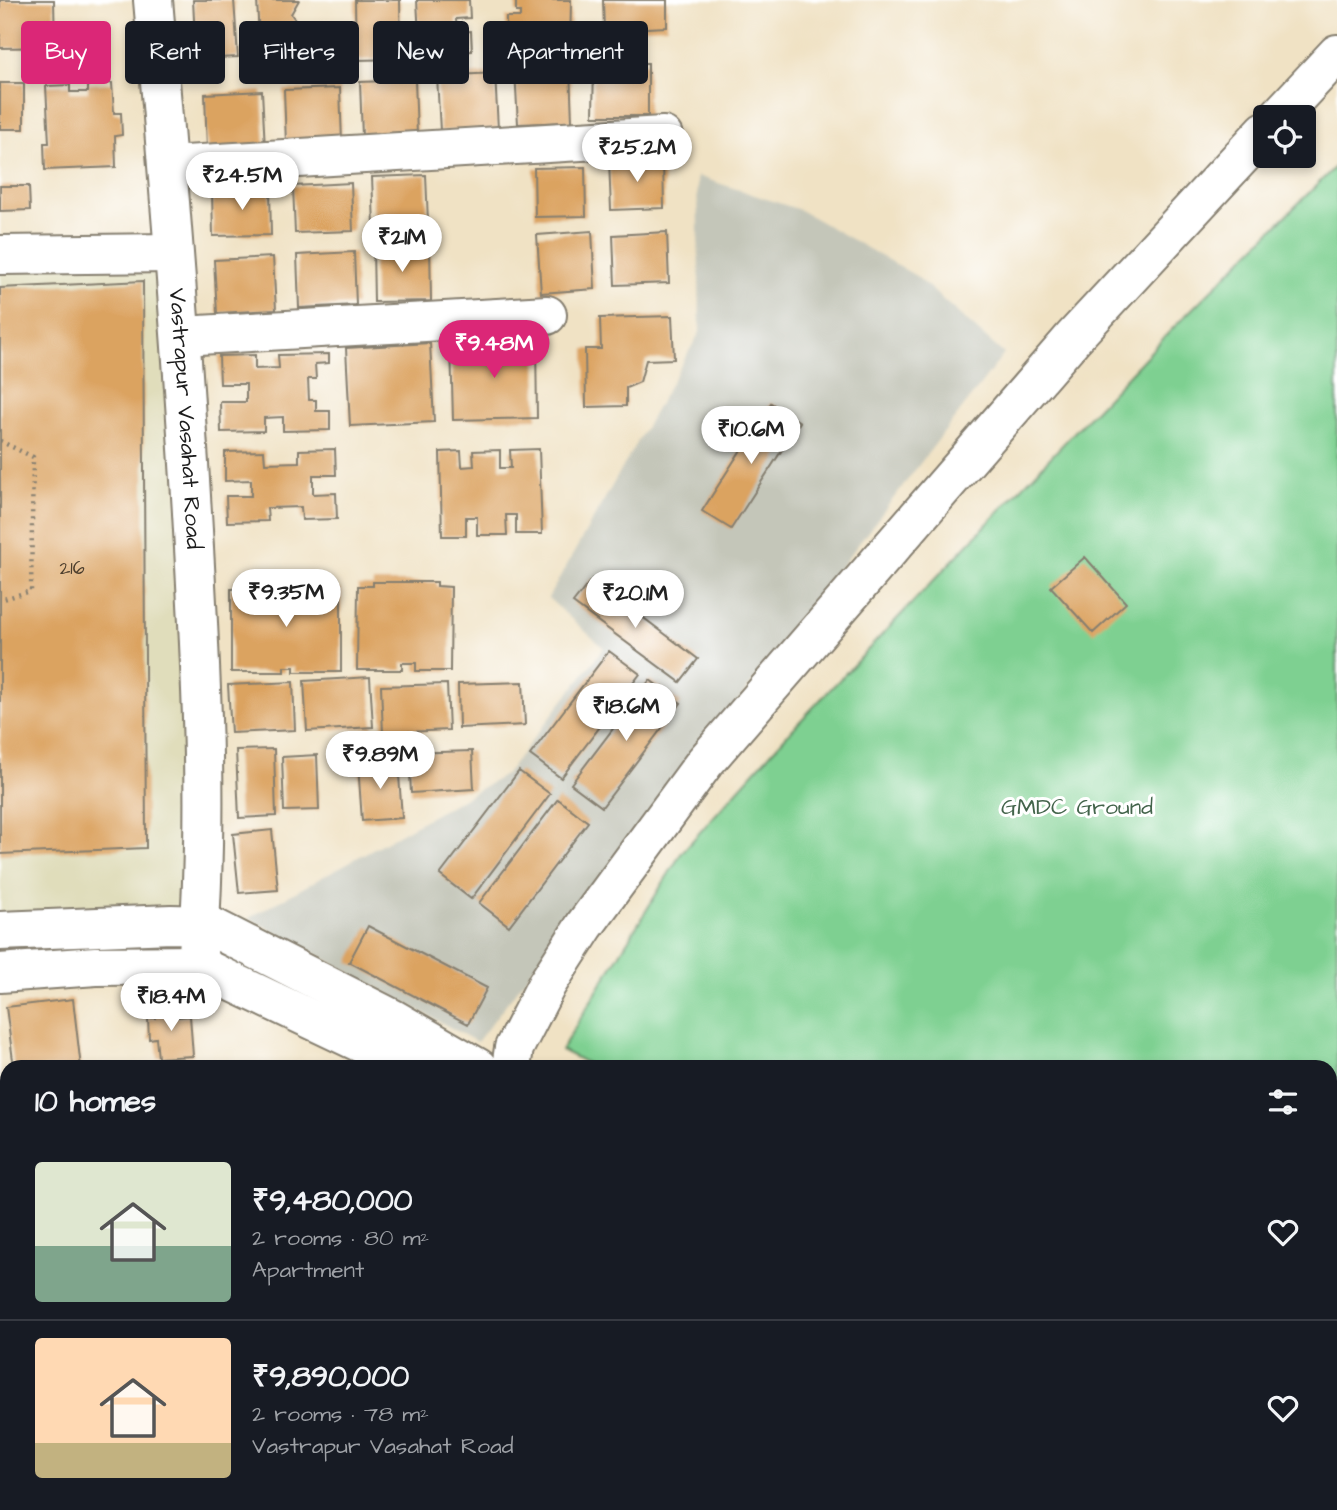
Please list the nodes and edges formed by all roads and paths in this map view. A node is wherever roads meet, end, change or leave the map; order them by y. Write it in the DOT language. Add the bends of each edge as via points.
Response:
graph roads {
  1 [pos="153,0"];
  2 [pos="1337,54"];
  3 [pos="1289,105"];
  4 [pos="663,136"];
  5 [pos="1253,144"];
  6 [pos="168,166"];
  7 [pos="172,253"];
  8 [pos="0,254"];
  9 [pos="547,315"];
  10 [pos="182,336"];
  11 [pos="0,441"];
  12 [pos="0,600"];
  13 [pos="201,925"];
  14 [pos="0,931"];
  15 [pos="197,965"];
  16 [pos="0,973"];
  17 [pos="397,1060"];
  18 [pos="464,1060"];
  19 [pos="512,1060"];
  1 -- 6 [label="street, Vastrapur Vasahat Road"];
  2 -- 3 [label="street"];
  4 -- 6 [label="street"];
  5 -- 19 [label="street" via="1073,338 705,762 585,925 547,984"];
  6 -- 7 [label="street, Vastrapur Vasahat Road"];
  7 -- 8 [label="street"];
  7 -- 10 [label="street, Vastrapur Vasahat Road"];
  9 -- 10 [label="street"];
  10 -- 13 [label="street, Vastrapur Vasahat Road" via="205,742"];
  11 -- 12 [label="path" via="33,457 31,591"];
  13 -- 14 [label="street"];
  13 -- 15 [label="street, Vastrapur Vasahat Road"];
  13 -- 18 [label="street" via="393,1019"];
  15 -- 16 [label="street"];
  15 -- 17 [label="street"];
}
